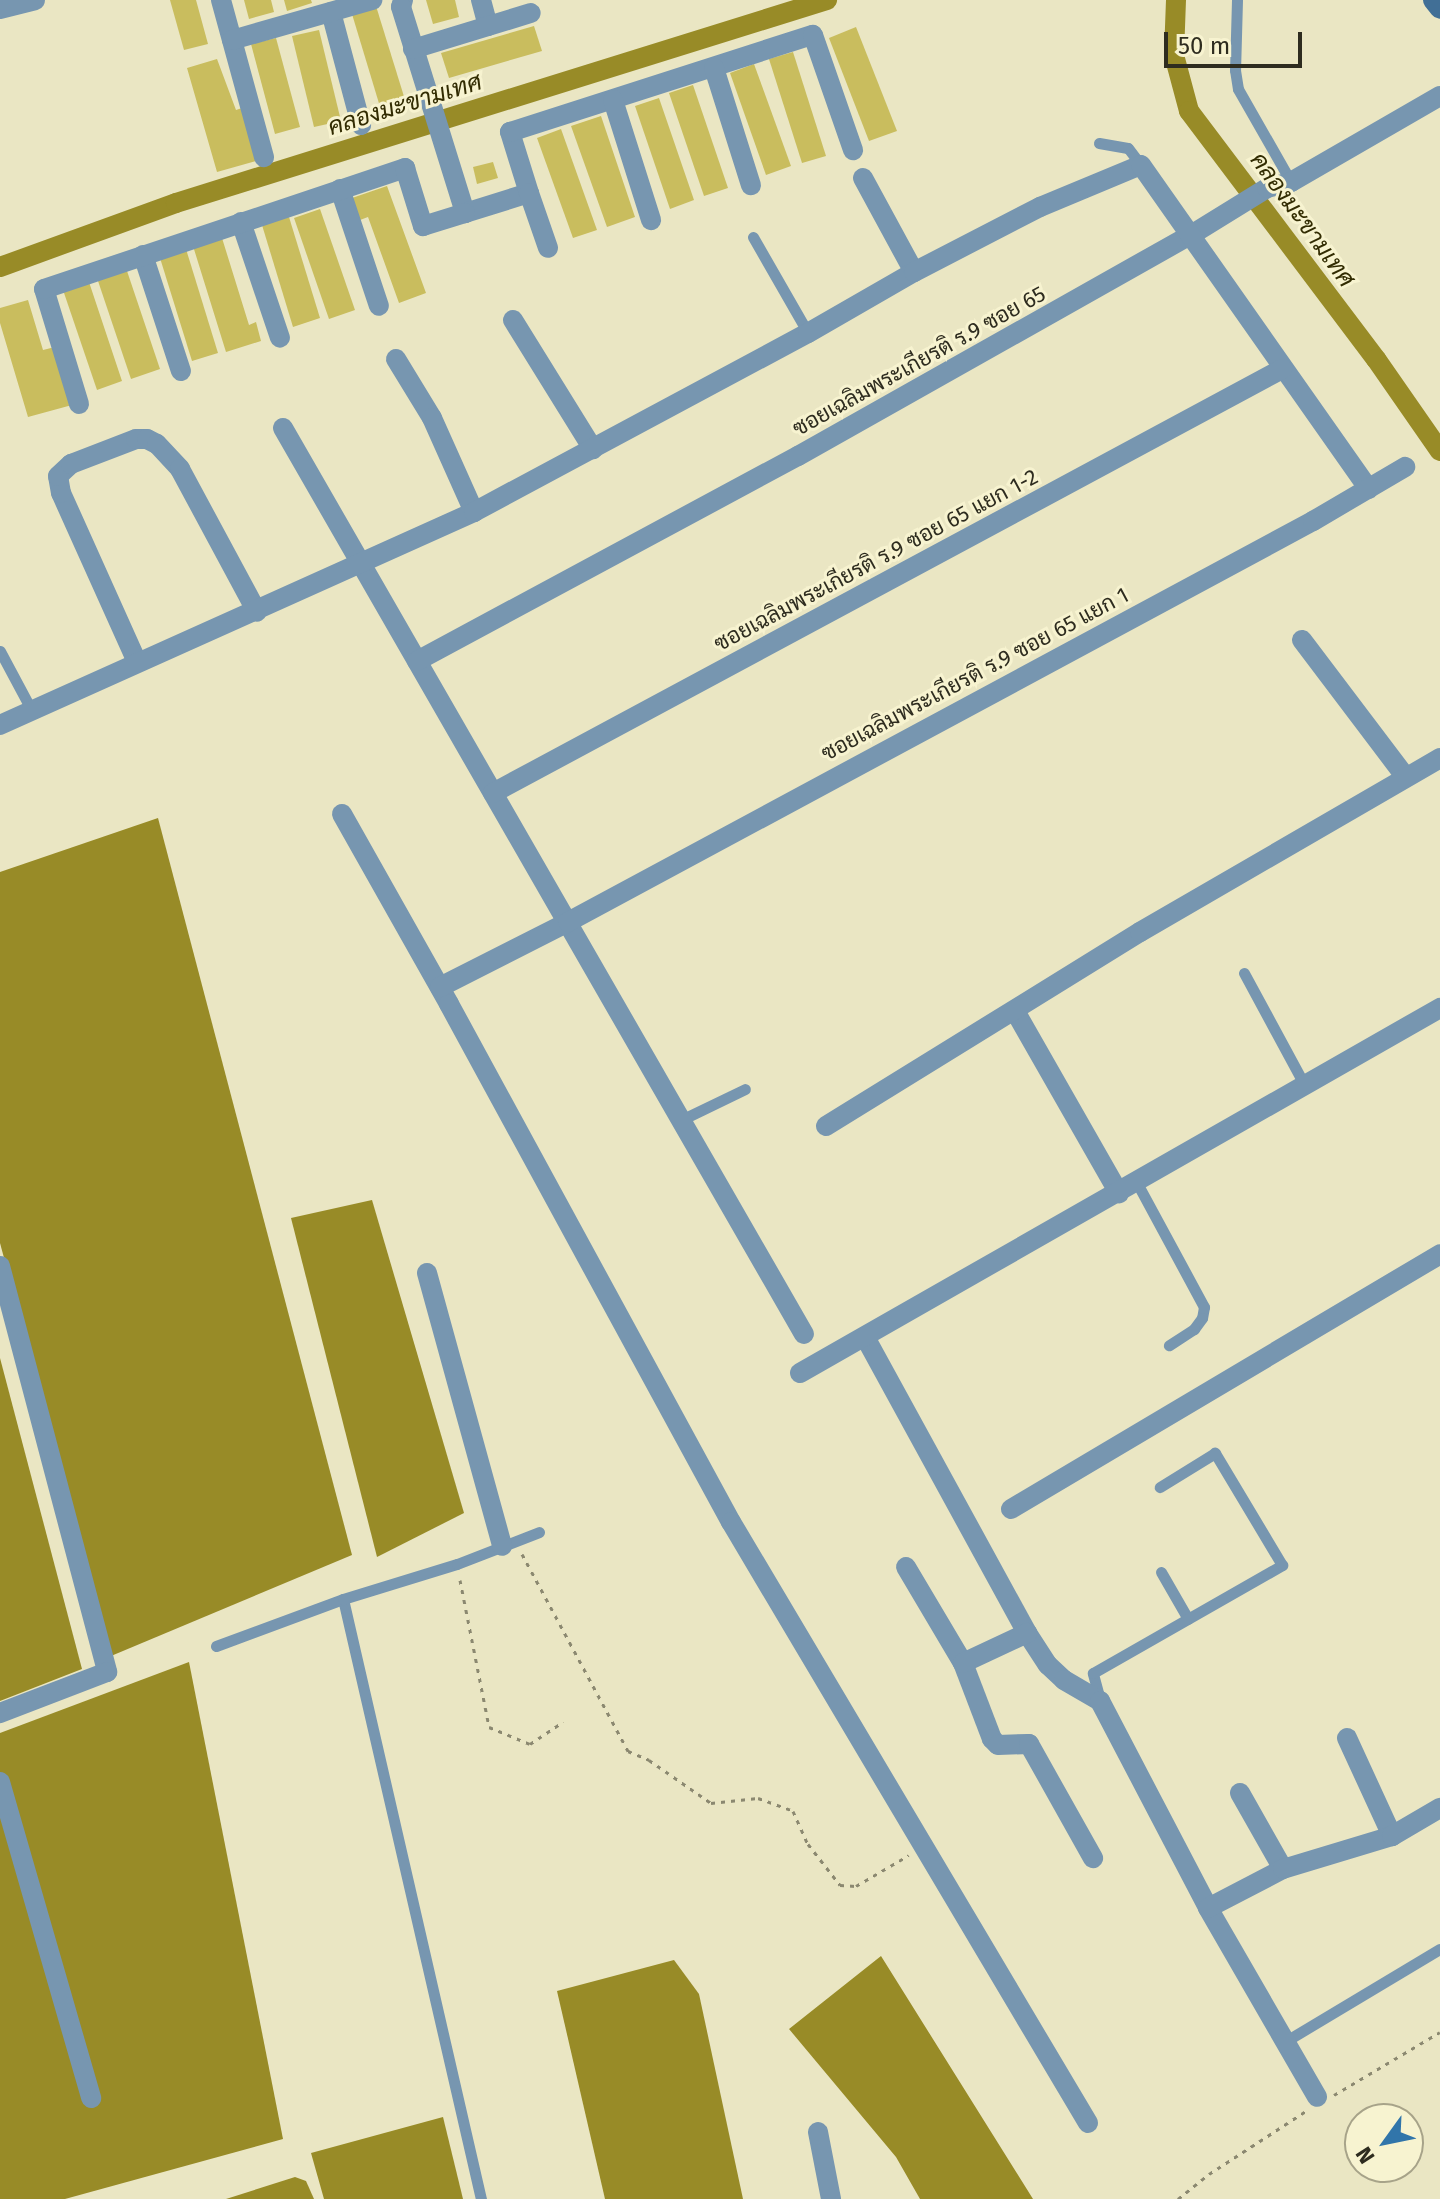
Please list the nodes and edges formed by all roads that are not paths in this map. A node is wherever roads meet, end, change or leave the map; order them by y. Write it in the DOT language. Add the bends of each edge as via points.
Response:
graph roads {
  1 [pos="35,0"];
  2 [pos="221,0"];
  3 [pos="372,0"];
  4 [pos="481,0"];
  5 [pos="1237,0"];
  6 [pos="1433,0"];
  7 [pos="399,2"];
  8 [pos="338,7"];
  9 [pos="0,9"];
  10 [pos="1440,9"];
  11 [pos="531,13"];
  12 [pos="488,26"];
  13 [pos="232,40"];
  14 [pos="413,49"];
  15 [pos="714,68"];
  16 [pos="1440,96"];
  17 [pos="613,100"];
  18 [pos="361,125"];
  19 [pos="1099,143"];
  20 [pos="853,150"];
  21 [pos="264,157"];
  22 [pos="1141,165"];
  23 [pos="863,178"];
  24 [pos="1291,182"];
  25 [pos="751,185"];
  26 [pos="340,189"];
  27 [pos="529,193"];
  28 [pos="465,213"];
  29 [pos="651,220"];
  30 [pos="241,222"];
  31 [pos="1191,235"];
  32 [pos="753,237"];
  33 [pos="548,248"];
  34 [pos="143,255"];
  35 [pos="914,272"];
  36 [pos="379,306"];
  37 [pos="513,320"];
  38 [pos="808,333"];
  39 [pos="280,338"];
  40 [pos="396,359"];
  41 [pos="1282,369"];
  42 [pos="181,371"];
  43 [pos="79,404"];
  44 [pos="283,428"];
  45 [pos="593,449"];
  46 [pos="1405,467"];
  47 [pos="1369,489"];
  48 [pos="474,512"];
  49 [pos="364,565"];
  50 [pos="257,612"];
  51 [pos="1302,640"];
  52 [pos="0,651"];
  53 [pos="417,661"];
  54 [pos="137,662"];
  55 [pos="32,711"];
  56 [pos="0,725"];
  57 [pos="1440,758"];
  58 [pos="1405,776"];
  59 [pos="493,793"];
  60 [pos="342,814"];
  61 [pos="568,922"];
  62 [pos="1244,973"];
  63 [pos="440,987"];
  64 [pos="1440,1008"];
  65 [pos="1015,1011"];
  66 [pos="1305,1086"];
  67 [pos="745,1089"];
  68 [pos="681,1120"];
  69 [pos="826,1126"];
  70 [pos="1137,1183"];
  71 [pos="1119,1193"];
  72 [pos="1440,1254"];
  73 [pos="0,1266"];
  74 [pos="427,1273"];
  75 [pos="804,1334"];
  76 [pos="865,1337"];
  77 [pos="1169,1345"];
  78 [pos="800,1373"];
  79 [pos="1160,1487"];
  80 [pos="1011,1509"];
  81 [pos="539,1532"];
  82 [pos="509,1544"];
  83 [pos="906,1567"];
  84 [pos="1161,1572"];
  85 [pos="343,1599"];
  86 [pos="1188,1619"];
  87 [pos="1027,1633"];
  88 [pos="216,1646"];
  89 [pos="963,1663"];
  90 [pos="1100,1701"];
  91 [pos="0,1713"];
  92 [pos="1347,1738"];
  93 [pos="0,1782"];
  94 [pos="1240,1793"];
  95 [pos="1440,1808"];
  96 [pos="1392,1836"];
  97 [pos="1093,1858"];
  98 [pos="1283,1869"];
  99 [pos="1208,1908"];
  100 [pos="1440,1949"];
  101 [pos="1286,2041"];
  102 [pos="1317,2097"];
  103 [pos="91,2098"];
  104 [pos="1088,2123"];
  105 [pos="818,2132"];
  106 [pos="481,2199"];
  107 [pos="831,2199"];
  1 -- 9 [label="street"];
  2 -- 13 [label="street"];
  3 -- 8 [label="street"];
  4 -- 12 [label="street"];
  5 -- 24 [label="lane" via="1238,89"];
  6 -- 10 [label="main road"];
  7 -- 14 [label="street"];
  8 -- 13 [label="street"];
  8 -- 18 [label="street"];
  11 -- 12 [label="street"];
  12 -- 14 [label="street"];
  13 -- 21 [label="street"];
  14 -- 28 [label="street"];
  15 -- 17 [label="street"];
  15 -- 20 [label="street" via="813,35"];
  15 -- 25 [label="street"];
  16 -- 24 [label="street, ซอยเฉลิมพระเกียรติ ร.9 ซอย 65"];
  17 -- 27 [label="street" via="510,132"];
  17 -- 29 [label="street"];
  19 -- 22 [label="lane" via="1128,148"];
  22 -- 31 [label="street"];
  22 -- 35 [label="street" via="1040,207"];
  23 -- 35 [label="street"];
  24 -- 31 [label="street, ซอยเฉลิมพระเกียรติ ร.9 ซอย 65" via="1267,188"];
  26 -- 28 [label="street" via="405,168 423,226"];
  26 -- 30 [label="street"];
  26 -- 36 [label="street"];
  27 -- 28 [label="street"];
  27 -- 33 [label="street"];
  30 -- 34 [label="street"];
  30 -- 39 [label="street"];
  31 -- 41 [label="street"];
  31 -- 53 [label="street, ซอยเฉลิมพระเกียรติ ร.9 ซอย 65" via="798,456"];
  32 -- 38 [label="lane"];
  34 -- 42 [label="street"];
  34 -- 43 [label="street" via="44,289"];
  35 -- 38 [label="street"];
  37 -- 45 [label="street"];
  38 -- 45 [label="street"];
  40 -- 48 [label="street" via="432,418"];
  41 -- 47 [label="street"];
  41 -- 59 [label="street, ซอยเฉลิมพระเกียรติ ร.9 ซอย 65 แยก 1-2"];
  44 -- 49 [label="street"];
  45 -- 48 [label="street"];
  46 -- 47 [label="street, ซอยเฉลิมพระเกียรติ ร.9 ซอย 65 แยก 1"];
  47 -- 61 [label="street, ซอยเฉลิมพระเกียรติ ร.9 ซอย 65 แยก 1"];
  48 -- 49 [label="street"];
  49 -- 50 [label="street"];
  49 -- 53 [label="street"];
  50 -- 54 [label="street"];
  50 -- 54 [label="street" via="180,469 157,444 136,439 71,464 58,476 61,493"];
  51 -- 58 [label="street"];
  52 -- 55 [label="lane"];
  53 -- 59 [label="street"];
  54 -- 55 [label="street"];
  55 -- 56 [label="street"];
  57 -- 58 [label="street"];
  58 -- 65 [label="street"];
  59 -- 61 [label="street"];
  60 -- 63 [label="street"];
  61 -- 63 [label="street, ซอยเฉลิมพระเกียรติ ร.9 ซอย 65 แยก 1"];
  61 -- 68 [label="street"];
  62 -- 66 [label="lane"];
  63 -- 104 [label="street" via="731,1522"];
  64 -- 66 [label="street"];
  65 -- 69 [label="street"];
  65 -- 71 [label="street"];
  66 -- 70 [label="street"];
  67 -- 68 [label="lane"];
  68 -- 75 [label="street"];
  70 -- 71 [label="street"];
  70 -- 77 [label="lane" via="1204,1307 1194,1329"];
  71 -- 76 [label="street"];
  72 -- 80 [label="street"];
  73 -- 91 [label="street" via="107,1672"];
  74 -- 82 [label="street"];
  76 -- 78 [label="street"];
  76 -- 87 [label="street"];
  79 -- 86 [label="lane" via="1215,1453 1282,1565"];
  81 -- 82 [label="lane"];
  82 -- 85 [label="lane"];
  83 -- 89 [label="street"];
  84 -- 86 [label="lane"];
  85 -- 88 [label="lane"];
  85 -- 106 [label="lane"];
  86 -- 90 [label="lane" via="1093,1673"];
  87 -- 89 [label="street"];
  87 -- 90 [label="street" via="1056,1673"];
  89 -- 97 [label="street" via="992,1739 998,1745 1029,1744"];
  90 -- 99 [label="street"];
  92 -- 96 [label="street"];
  93 -- 103 [label="street"];
  94 -- 98 [label="street"];
  95 -- 96 [label="street"];
  96 -- 98 [label="street"];
  98 -- 99 [label="street"];
  99 -- 101 [label="street"];
  100 -- 101 [label="lane"];
  101 -- 102 [label="street"];
  105 -- 107 [label="street"];
}
